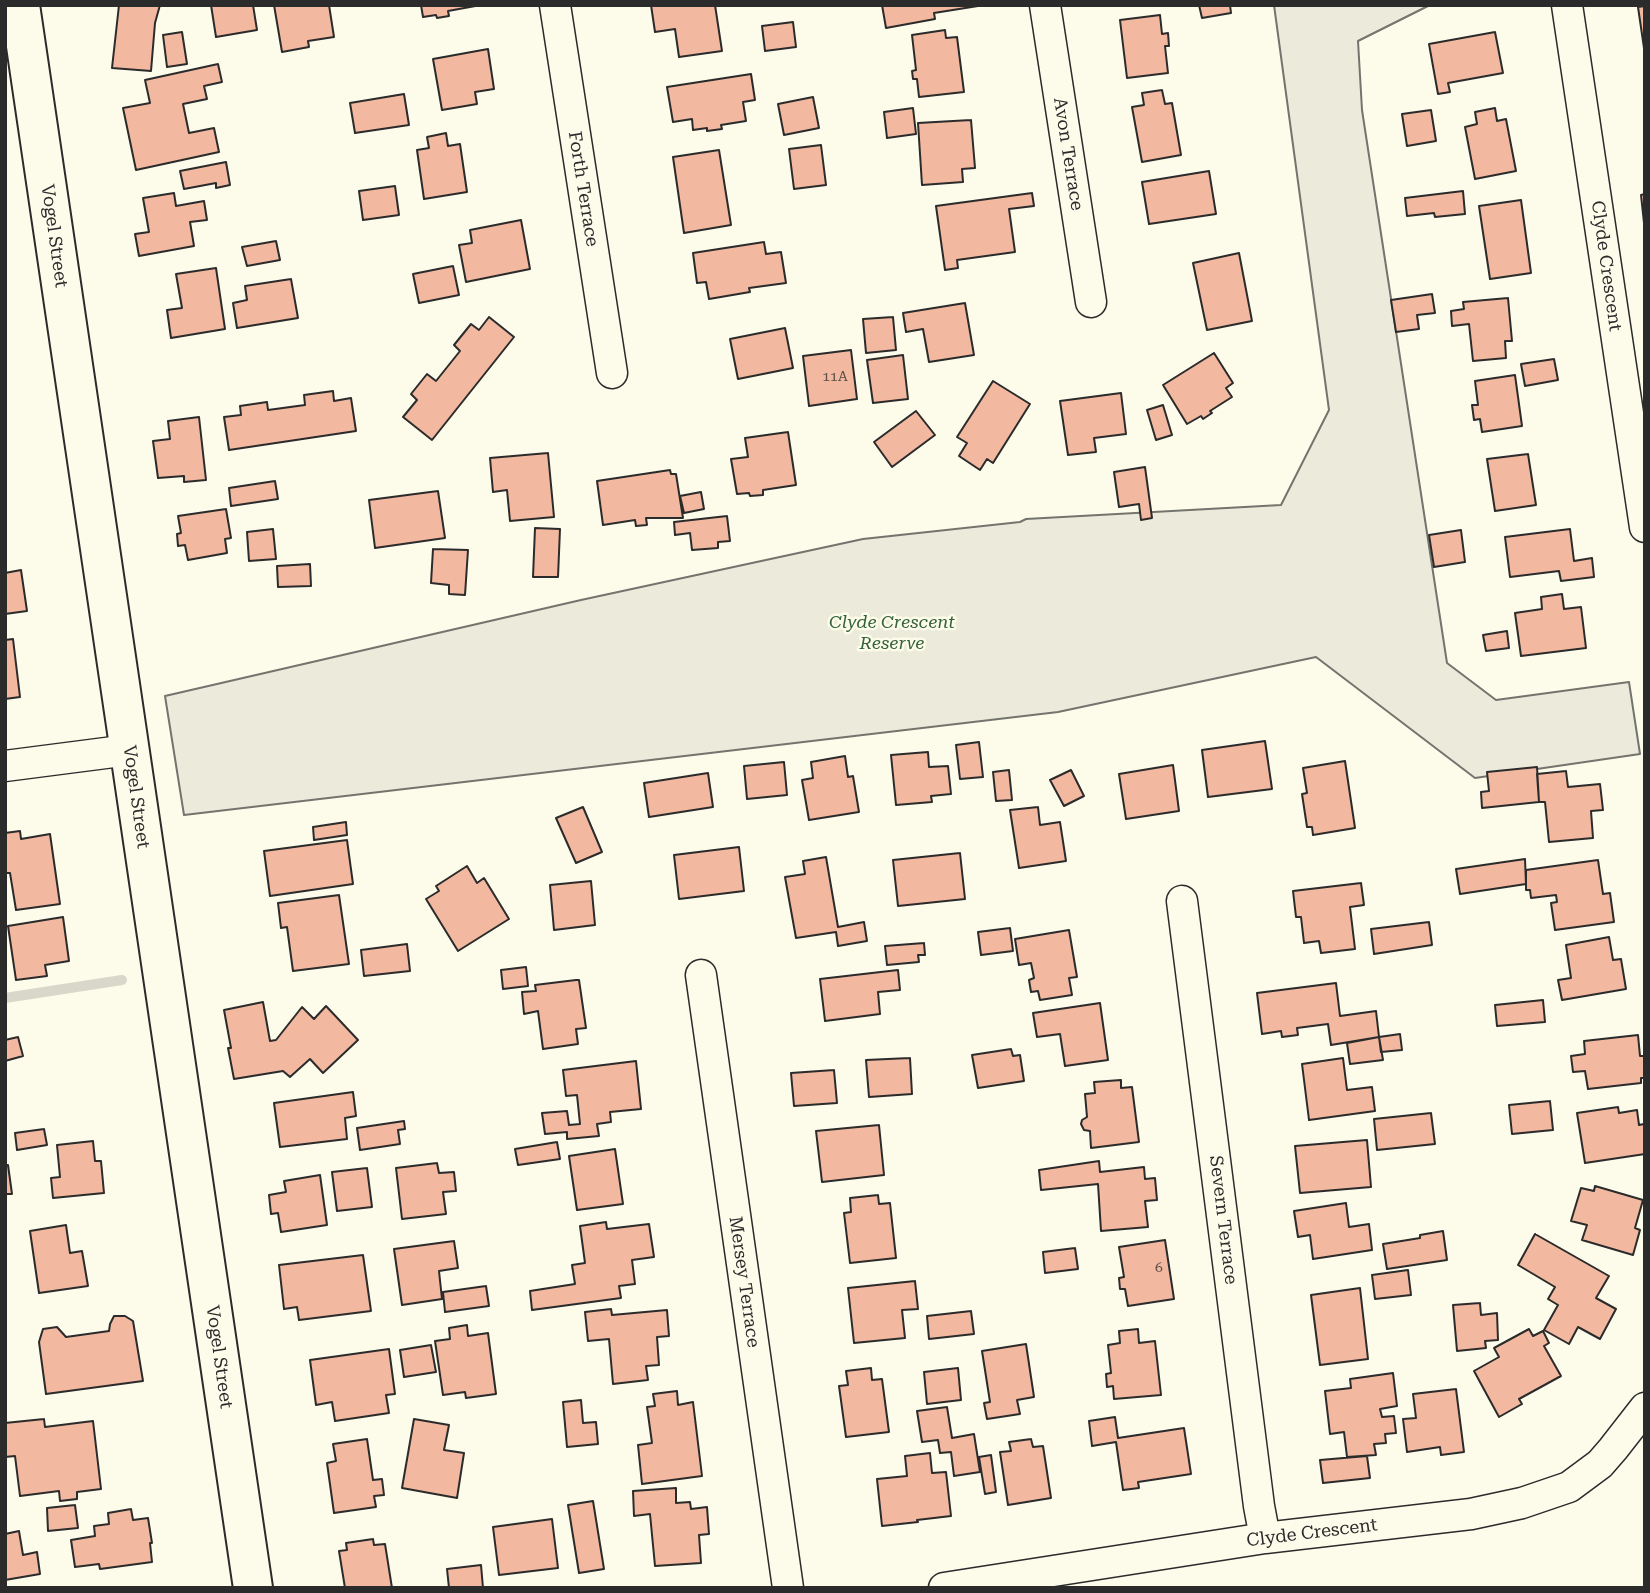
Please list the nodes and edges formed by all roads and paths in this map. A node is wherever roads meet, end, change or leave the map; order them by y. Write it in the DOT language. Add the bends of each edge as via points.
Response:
graph roads {
  1 [pos="20,5"];
  2 [pos="555,5"];
  3 [pos="1045,5"];
  4 [pos="1567,5"];
  5 [pos="1091,302"];
  6 [pos="612,373"];
  7 [pos="1645,527"];
  8 [pos="129,750"];
  9 [pos="5,766"];
  10 [pos="1182,901"];
  11 [pos="701,975"];
  12 [pos="1645,1408"];
  13 [pos="1265,1538"];
  14 [pos="253,1588"];
  15 [pos="788,1588"];
  16 [pos="944,1588"];
  1 -- 8 [label="main road, Vogel Street"];
  2 -- 6 [label="street, Forth Terrace"];
  3 -- 5 [label="street, Avon Terrace"];
  4 -- 7 [label="street, Clyde Crescent"];
  8 -- 9 [label="street"];
  8 -- 14 [label="main road, Vogel Street"];
  10 -- 13 [label="street, Severn Terrace"];
  11 -- 15 [label="street, Mersey Terrace"];
  12 -- 13 [label="street, Clyde Crescent" via="1600,1464 1569,1487 1471,1514"];
  13 -- 16 [label="street, Clyde Crescent"];
}
